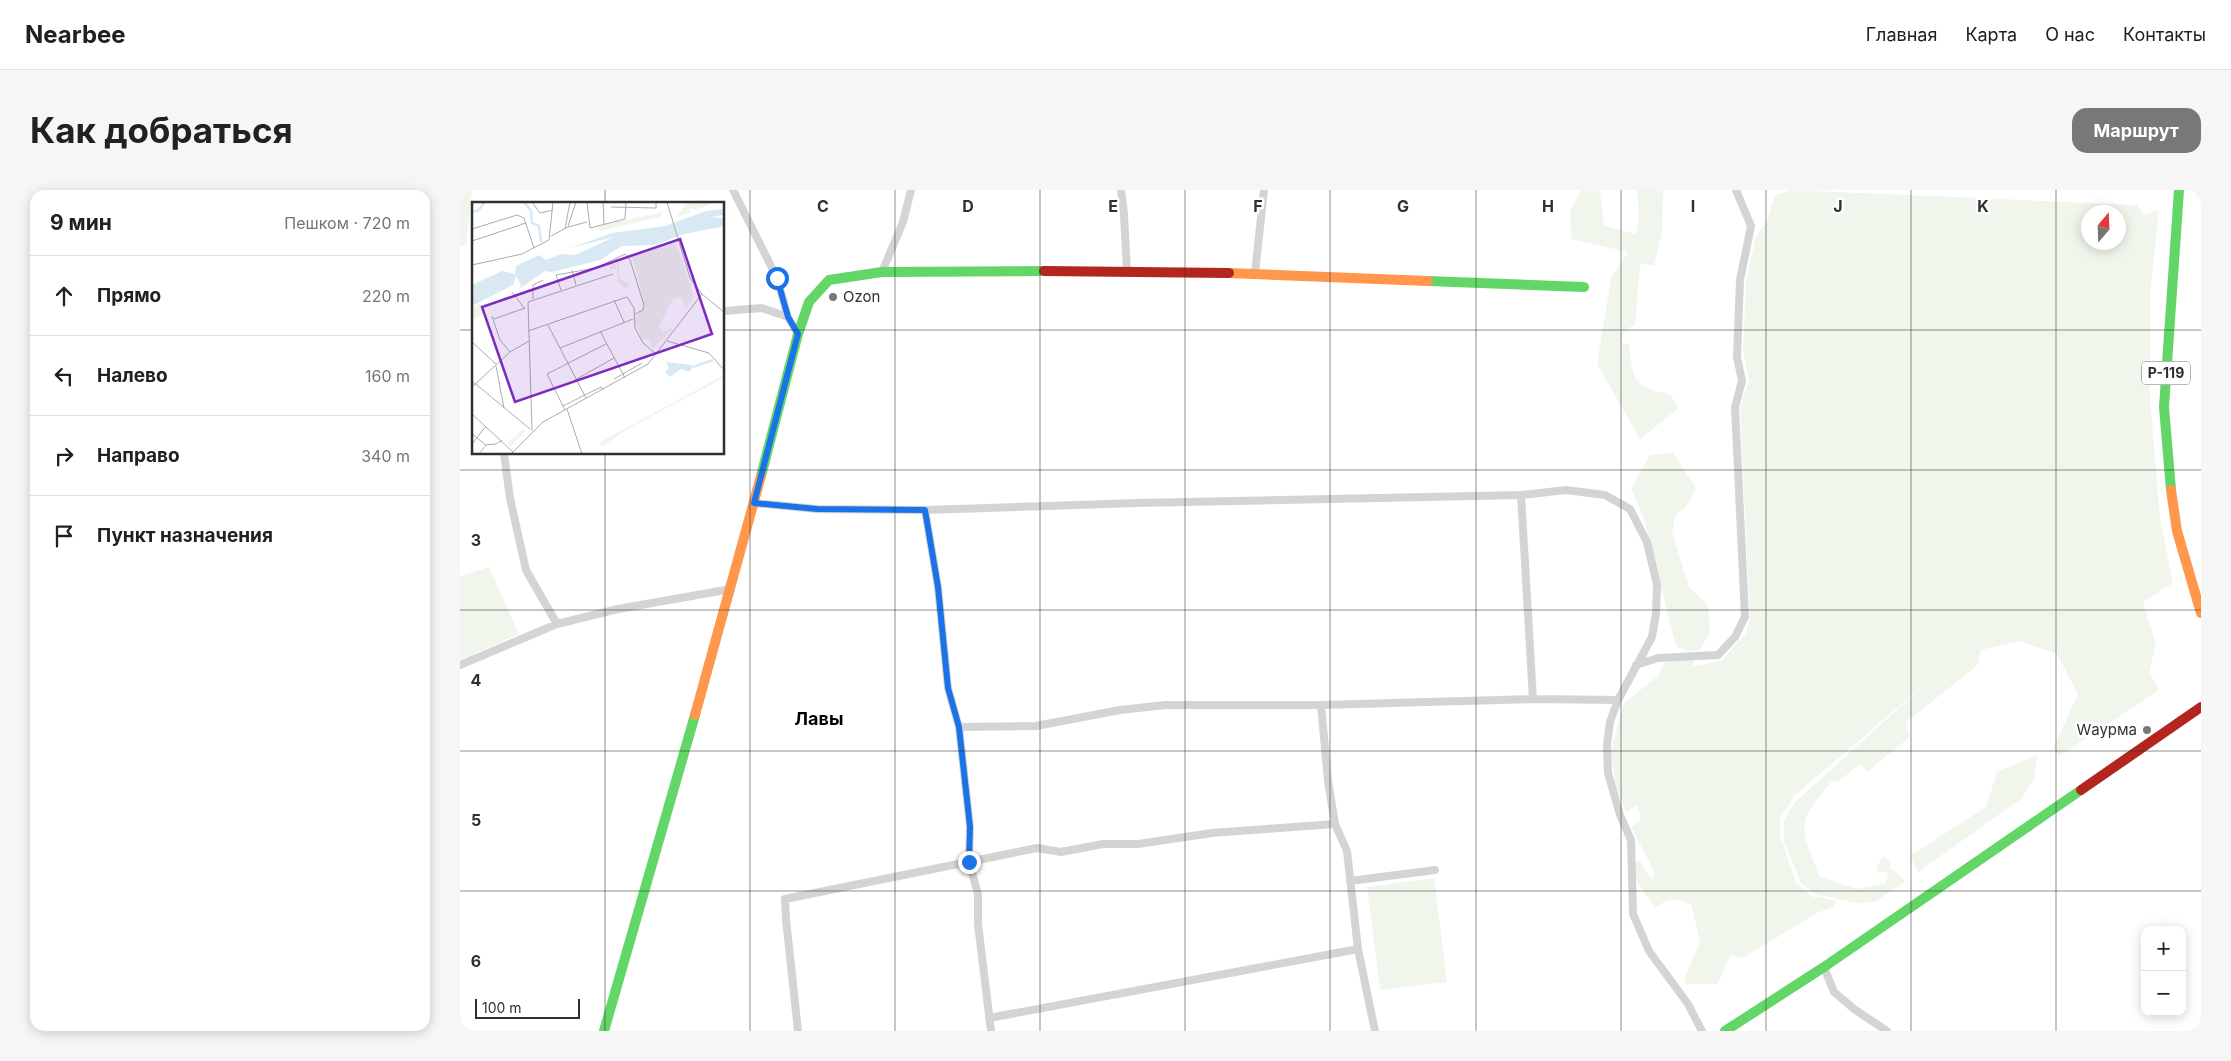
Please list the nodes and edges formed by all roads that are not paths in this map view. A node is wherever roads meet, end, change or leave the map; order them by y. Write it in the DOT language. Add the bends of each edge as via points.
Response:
graph roads {
  1 [pos="733,190"];
  2 [pos="911,190"];
  3 [pos="1121,190"];
  4 [pos="1264,190"];
  5 [pos="1736,190"];
  6 [pos="2179,190"];
  7 [pos="882,272"];
  8 [pos="1127,272"];
  9 [pos="1255,273"];
  10 [pos="1584,287"];
  11 [pos="725,311"];
  12 [pos="788,317"];
  13 [pos="798,334"];
  14 [pos="504,455"];
  15 [pos="1521,496"];
  16 [pos="754,503"];
  17 [pos="925,510"];
  18 [pos="731,589"];
  19 [pos="2201,613"];
  20 [pos="556,624"];
  21 [pos="460,665"];
  22 [pos="1636,665"];
  23 [pos="1533,699"];
  24 [pos="1618,700"];
  25 [pos="2201,702"];
  26 [pos="1321,705"];
  27 [pos="2198,710"];
  28 [pos="959,727"];
  29 [pos="1335,824"];
  30 [pos="969,862"];
  31 [pos="1435,870"];
  32 [pos="1350,881"];
  33 [pos="1358,948"];
  34 [pos="1824,967"];
  35 [pos="989,1018"];
  36 [pos="604,1031"];
  37 [pos="798,1031"];
  38 [pos="991,1031"];
  39 [pos="1375,1031"];
  40 [pos="1702,1031"];
  41 [pos="1726,1031"];
  42 [pos="1887,1031"];
  1 -- 12 [label="street" via="777,278"];
  2 -- 7 [label="street" via="903,222"];
  3 -- 8 [label="street"];
  4 -- 9 [label="street"];
  5 -- 22 [label="street" via="1751,226 1740,280 1737,357 1742,381 1735,407 1745,617 1735,637 1718,655 1658,658"];
  6 -- 19 [label="main road, Р-119" via="2164,407 2168,472 2177,531"];
  7 -- 8 [label="main road"];
  7 -- 13 [label="main road" via="829,280 809,302"];
  8 -- 9 [label="main road"];
  9 -- 10 [label="main road"];
  11 -- 12 [label="street" via="762,308"];
  12 -- 13 [label="street"];
  13 -- 16 [label="main road"];
  14 -- 20 [label="street" via="526,570"];
  15 -- 17 [label="street"];
  15 -- 22 [label="street" via="1566,490 1604,495 1630,509 1647,542 1657,585 1652,637"];
  15 -- 23 [label="street"];
  16 -- 17 [label="street" via="817,509"];
  16 -- 18 [label="main road"];
  17 -- 28 [label="street" via="938,587 948,688"];
  18 -- 20 [label="street" via="618,609"];
  18 -- 36 [label="main road"];
  20 -- 21 [label="street"];
  22 -- 24 [label="street"];
  23 -- 24 [label="street"];
  23 -- 26 [label="street"];
  24 -- 40 [label="street" via="1610,722 1608,773 1620,815 1632,840 1633,914 1649,951 1688,1004"];
  25 -- 27 [label="main road"];
  26 -- 28 [label="street" via="1166,705 1036,726"];
  26 -- 29 [label="street"];
  27 -- 34 [label="main road"];
  28 -- 30 [label="street" via="970,827"];
  29 -- 30 [label="street" via="1138,844 1102,844 1061,852 1037,848"];
  29 -- 32 [label="street" via="1347,851"];
  30 -- 35 [label="street" via="978,894 978,924"];
  30 -- 37 [label="street" via="785,899"];
  31 -- 32 [label="street"];
  32 -- 33 [label="street"];
  33 -- 35 [label="street"];
  33 -- 39 [label="street"];
  34 -- 41 [label="main road"];
  34 -- 42 [label="street" via="1834,992"];
  35 -- 38 [label="street"];
}
